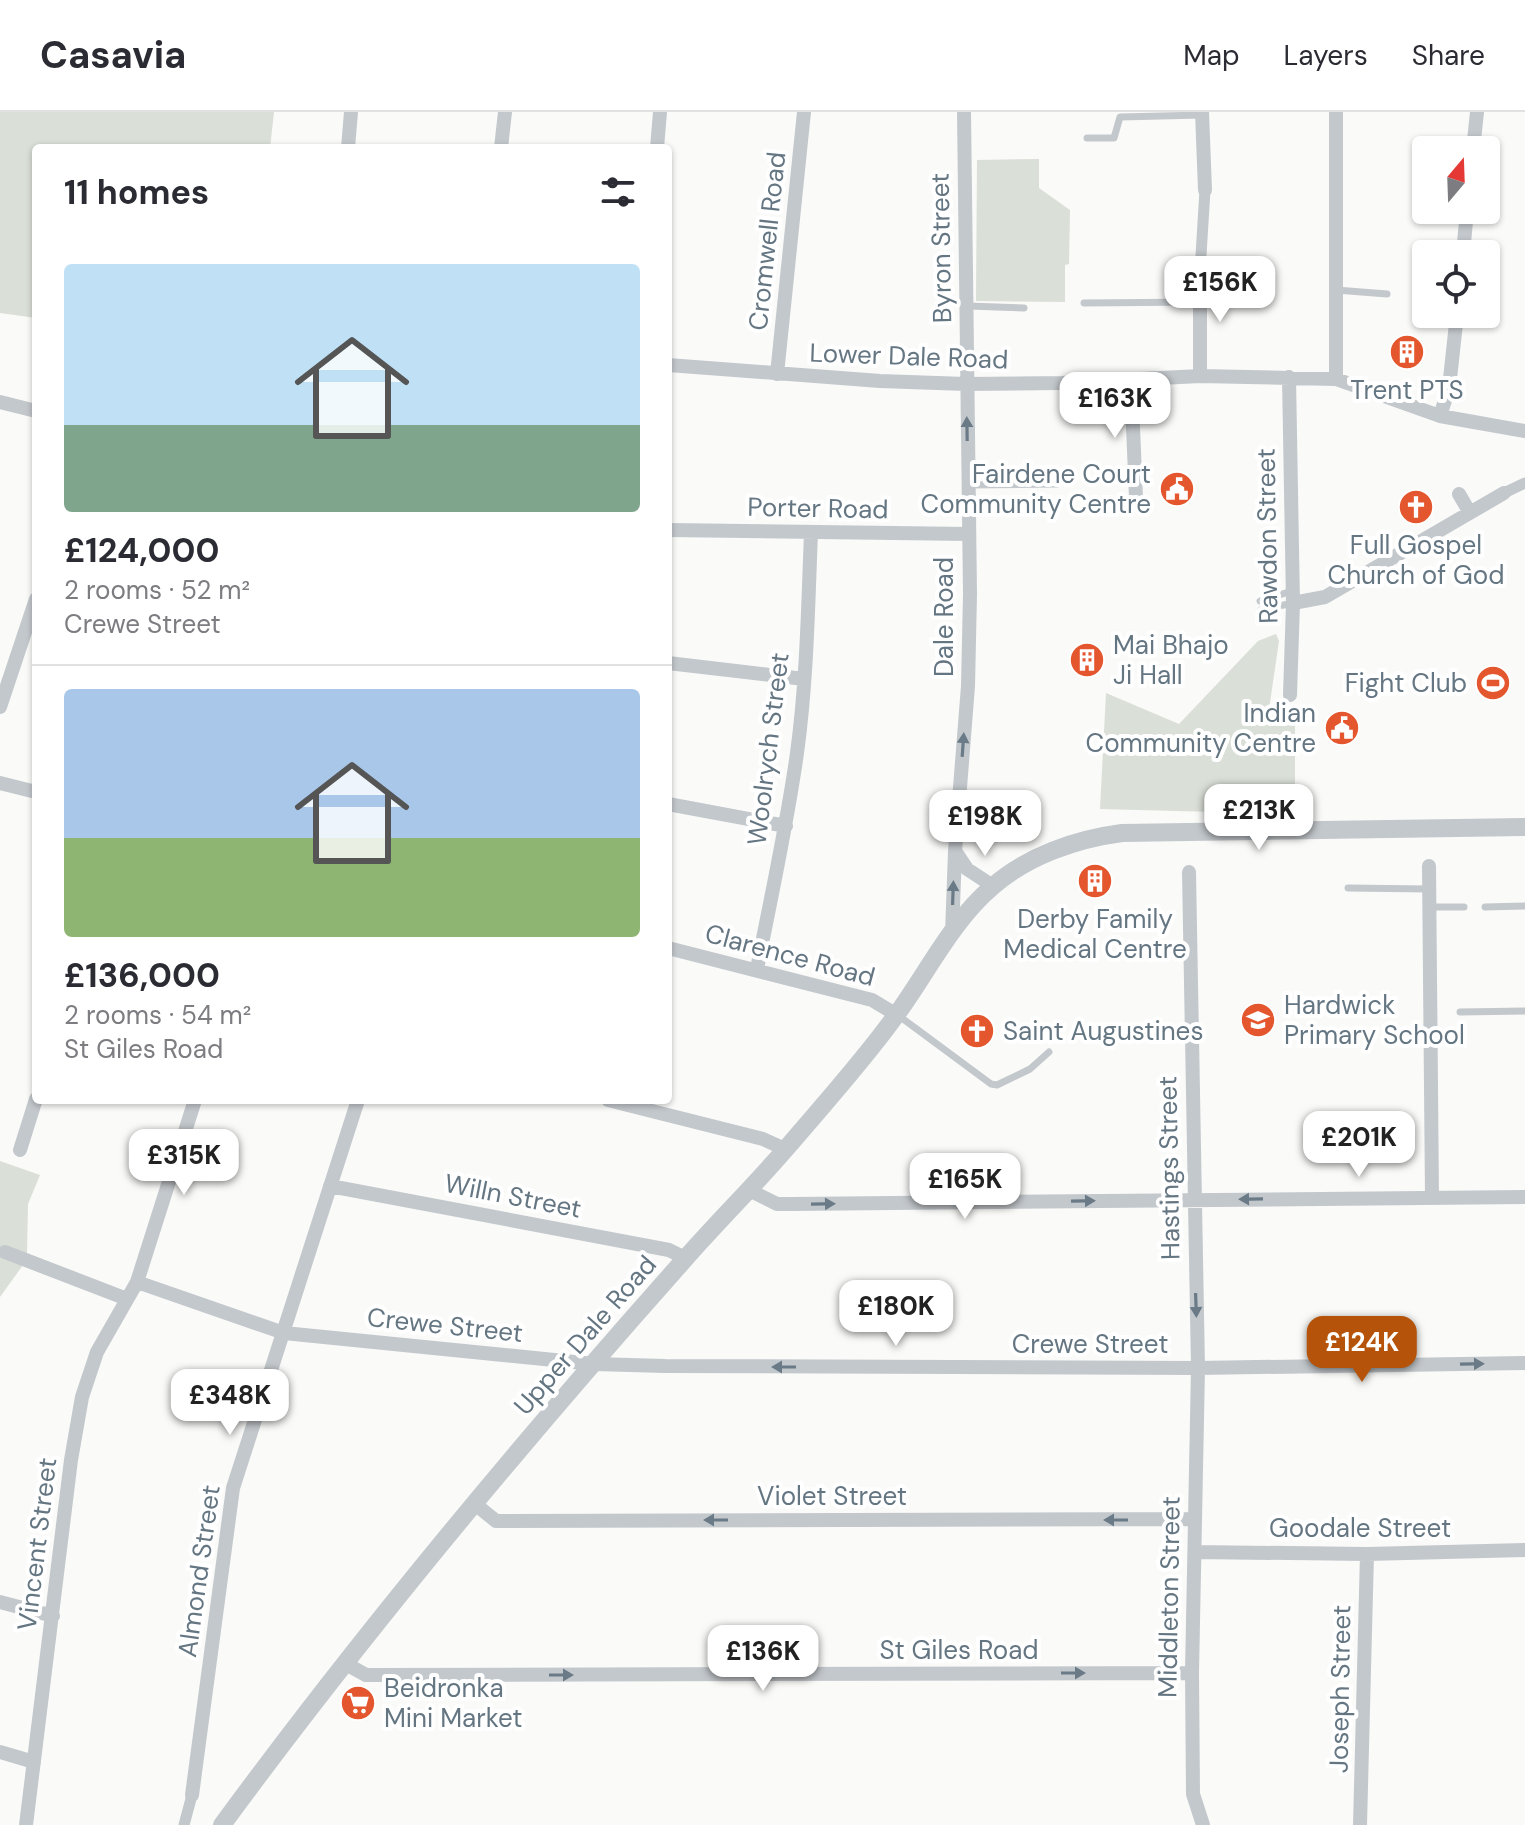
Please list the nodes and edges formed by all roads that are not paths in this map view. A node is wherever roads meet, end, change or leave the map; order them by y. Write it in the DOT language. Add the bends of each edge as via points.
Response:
graph roads {
  1 [pos="351,112"];
  2 [pos="505,112"];
  3 [pos="660,112"];
  4 [pos="804,112"];
  5 [pos="964,112"];
  6 [pos="1336,112"];
  7 [pos="1477,112"];
  8 [pos="1202,114"];
  9 [pos="1474,136"];
  10 [pos="1087,138"];
  11 [pos="348,144"];
  12 [pos="501,144"];
  13 [pos="657,144"];
  14 [pos="1205,190"];
  15 [pos="1200,272"];
  16 [pos="1334,290"];
  17 [pos="1387,294"];
  18 [pos="1201,302"];
  19 [pos="1084,303"];
  20 [pos="965,306"];
  21 [pos="1024,308"];
  22 [pos="1455,328"];
  23 [pos="672,365"];
  24 [pos="777,374"];
  25 [pos="1200,376"];
  26 [pos="1289,377"];
  27 [pos="1131,379"];
  28 [pos="1336,379"];
  29 [pos="966,384"];
  30 [pos="0,402"];
  31 [pos="32,410"];
  32 [pos="1440,416"];
  33 [pos="1525,431"];
  34 [pos="1063,475"];
  35 [pos="1525,483"];
  36 [pos="968,485"];
  37 [pos="1504,493"];
  38 [pos="1459,494"];
  39 [pos="1136,498"];
  40 [pos="1470,513"];
  41 [pos="672,530"];
  42 [pos="811,533"];
  43 [pos="968,534"];
  44 [pos="1293,597"];
  45 [pos="1260,605"];
  46 [pos="32,611"];
  47 [pos="672,663"];
  48 [pos="804,679"];
  49 [pos="1290,695"];
  50 [pos="0,707"];
  51 [pos="0,783"];
  52 [pos="32,791"];
  53 [pos="672,805"];
  54 [pos="786,826"];
  55 [pos="1525,827"];
  56 [pos="955,851"];
  57 [pos="1429,866"];
  58 [pos="1189,872"];
  59 [pos="993,886"];
  60 [pos="1348,888"];
  61 [pos="1429,889"];
  62 [pos="1525,906"];
  63 [pos="1430,907"];
  64 [pos="1464,907"];
  65 [pos="1485,907"];
  66 [pos="952,935"];
  67 [pos="672,949"];
  68 [pos="757,969"];
  69 [pos="1525,1011"];
  70 [pos="1460,1012"];
  71 [pos="897,1015"];
  72 [pos="1049,1052"];
  73 [pos="34,1104"];
  74 [pos="194,1104"];
  75 [pos="357,1104"];
  76 [pos="624,1104"];
  77 [pos="785,1149"];
  78 [pos="20,1150"];
  79 [pos="330,1186"];
  80 [pos="749,1190"];
  81 [pos="1432,1197"];
  82 [pos="1525,1197"];
  83 [pos="1193,1199"];
  84 [pos="5,1252"];
  85 [pos="685,1258"];
  86 [pos="137,1282"];
  87 [pos="127,1299"];
  88 [pos="284,1333"];
  89 [pos="1525,1363"];
  90 [pos="594,1364"];
  91 [pos="1198,1368"];
  92 [pos="475,1504"];
  93 [pos="1194,1519"];
  94 [pos="1525,1550"];
  95 [pos="1195,1552"];
  96 [pos="1367,1554"];
  97 [pos="0,1602"];
  98 [pos="53,1616"];
  99 [pos="346,1664"];
  100 [pos="1192,1673"];
  101 [pos="0,1752"];
  102 [pos="34,1762"];
  103 [pos="192,1795"];
  104 [pos="26,1825"];
  105 [pos="184,1825"];
  106 [pos="222,1825"];
  107 [pos="1203,1825"];
  108 [pos="1360,1825"];
  1 -- 11 [label="street"];
  2 -- 12 [label="street"];
  3 -- 13 [label="street"];
  4 -- 24 [label="street, Cromwell Road"];
  5 -- 20 [label="street, Byron Street"];
  6 -- 16 [label="street"];
  7 -- 9 [label="street"];
  8 -- 10 [label="lane" via="1120,117 1114,138"];
  8 -- 14 [label="street"];
  14 -- 15 [label="street"];
  15 -- 18 [label="street"];
  16 -- 17 [label="lane"];
  16 -- 28 [label="street"];
  18 -- 19 [label="lane"];
  18 -- 25 [label="street"];
  20 -- 21 [label="lane"];
  20 -- 29 [label="street, Byron Street"];
  22 -- 32 [label="street" via="1449,388"];
  23 -- 24 [label="street, Lower Dale Road"];
  24 -- 29 [label="street, Lower Dale Road"];
  25 -- 26 [label="street, Lower Dale Road"];
  25 -- 27 [label="street, Lower Dale Road"];
  26 -- 28 [label="street, Lower Dale Road"];
  26 -- 44 [label="street, Rawdon Street"];
  27 -- 29 [label="street, Lower Dale Road"];
  27 -- 39 [label="street"];
  28 -- 32 [label="street, Lower Dale Road"];
  36 -- 29 [label="street, Dale Road, one-way"];
  30 -- 31 [label="street"];
  32 -- 33 [label="street, Lower Dale Road"];
  34 -- 36 [label="lane" via="1057,484"];
  35 -- 37 [label="street"];
  36 -- 43 [label="street, Dale Road"];
  37 -- 40 [label="street"];
  38 -- 40 [label="street"];
  40 -- 44 [label="street" via="1325,597"];
  41 -- 42 [label="street, Porter Road"];
  42 -- 43 [label="street, Porter Road"];
  42 -- 48 [label="street, Woolrych Street"];
  56 -- 43 [label="street, Dale Road, one-way" via="968,686"];
  44 -- 45 [label="lane"];
  44 -- 49 [label="street, Rawdon Street"];
  46 -- 50 [label="street"];
  47 -- 48 [label="street"];
  48 -- 54 [label="street, Woolrych Street"];
  51 -- 52 [label="street"];
  53 -- 54 [label="street"];
  54 -- 68 [label="street, Woolrych Street"];
  55 -- 59 [label="street, Upper Dale Road" via="1122,833 1072,842"];
  56 -- 59 [label="street" via="967,869"];
  66 -- 56 [label="street, Dale Road, one-way"];
  57 -- 61 [label="street"];
  58 -- 83 [label="street, Hastings Street"];
  59 -- 66 [label="street, Upper Dale Road"];
  60 -- 61 [label="lane"];
  61 -- 63 [label="street"];
  62 -- 65 [label="lane"];
  63 -- 64 [label="lane"];
  63 -- 81 [label="street"];
  66 -- 71 [label="street, Upper Dale Road"];
  67 -- 68 [label="street, Clarence Road"];
  68 -- 71 [label="street, Clarence Road" via="872,1000"];
  69 -- 70 [label="lane"];
  71 -- 72 [label="lane" via="991,1084 1030,1069"];
  71 -- 77 [label="street, Upper Dale Road"];
  73 -- 78 [label="street"];
  74 -- 86 [label="street, Vincent Street"];
  75 -- 79 [label="street, Almond Street"];
  76 -- 77 [label="street"];
  77 -- 80 [label="street, Upper Dale Road"];
  79 -- 85 [label="street, Willn Street" via="669,1250"];
  79 -- 88 [label="street, Almond Street"];
  80 -- 83 [label="street, one-way" via="777,1204"];
  80 -- 85 [label="street, Upper Dale Road"];
  81 -- 82 [label="street"];
  81 -- 83 [label="street, one-way"];
  83 -- 91 [label="street, Hastings Street, one-way"];
  84 -- 87 [label="street"];
  85 -- 90 [label="street, Upper Dale Road"];
  86 -- 87 [label="street, Vincent Street"];
  86 -- 88 [label="street, Crewe Street"];
  87 -- 98 [label="street, Vincent Street" via="97,1352 82,1397"];
  88 -- 90 [label="street, Crewe Street"];
  88 -- 103 [label="street, Almond Street" via="233,1488"];
  91 -- 89 [label="street, Crewe Street, one-way"];
  91 -- 90 [label="street, Crewe Street, one-way"];
  90 -- 92 [label="street, Upper Dale Road"];
  91 -- 93 [label="street, Middleton Street"];
  93 -- 92 [label="street, Violet Street, one-way" via="496,1521"];
  92 -- 99 [label="street, Upper Dale Road"];
  93 -- 95 [label="street, Middleton Street"];
  94 -- 96 [label="street, Goodale Street"];
  95 -- 96 [label="street, Goodale Street"];
  95 -- 100 [label="street, Middleton Street"];
  96 -- 108 [label="street, Joseph Street"];
  97 -- 98 [label="street"];
  98 -- 102 [label="street, Vincent Street"];
  99 -- 100 [label="street, St Giles Road, one-way" via="366,1675"];
  99 -- 106 [label="street, Upper Dale Road"];
  100 -- 107 [label="street, Middleton Street" via="1193,1794"];
  101 -- 102 [label="street"];
  102 -- 104 [label="street, Vincent Street"];
  103 -- 105 [label="street, Almond Street"];
}
